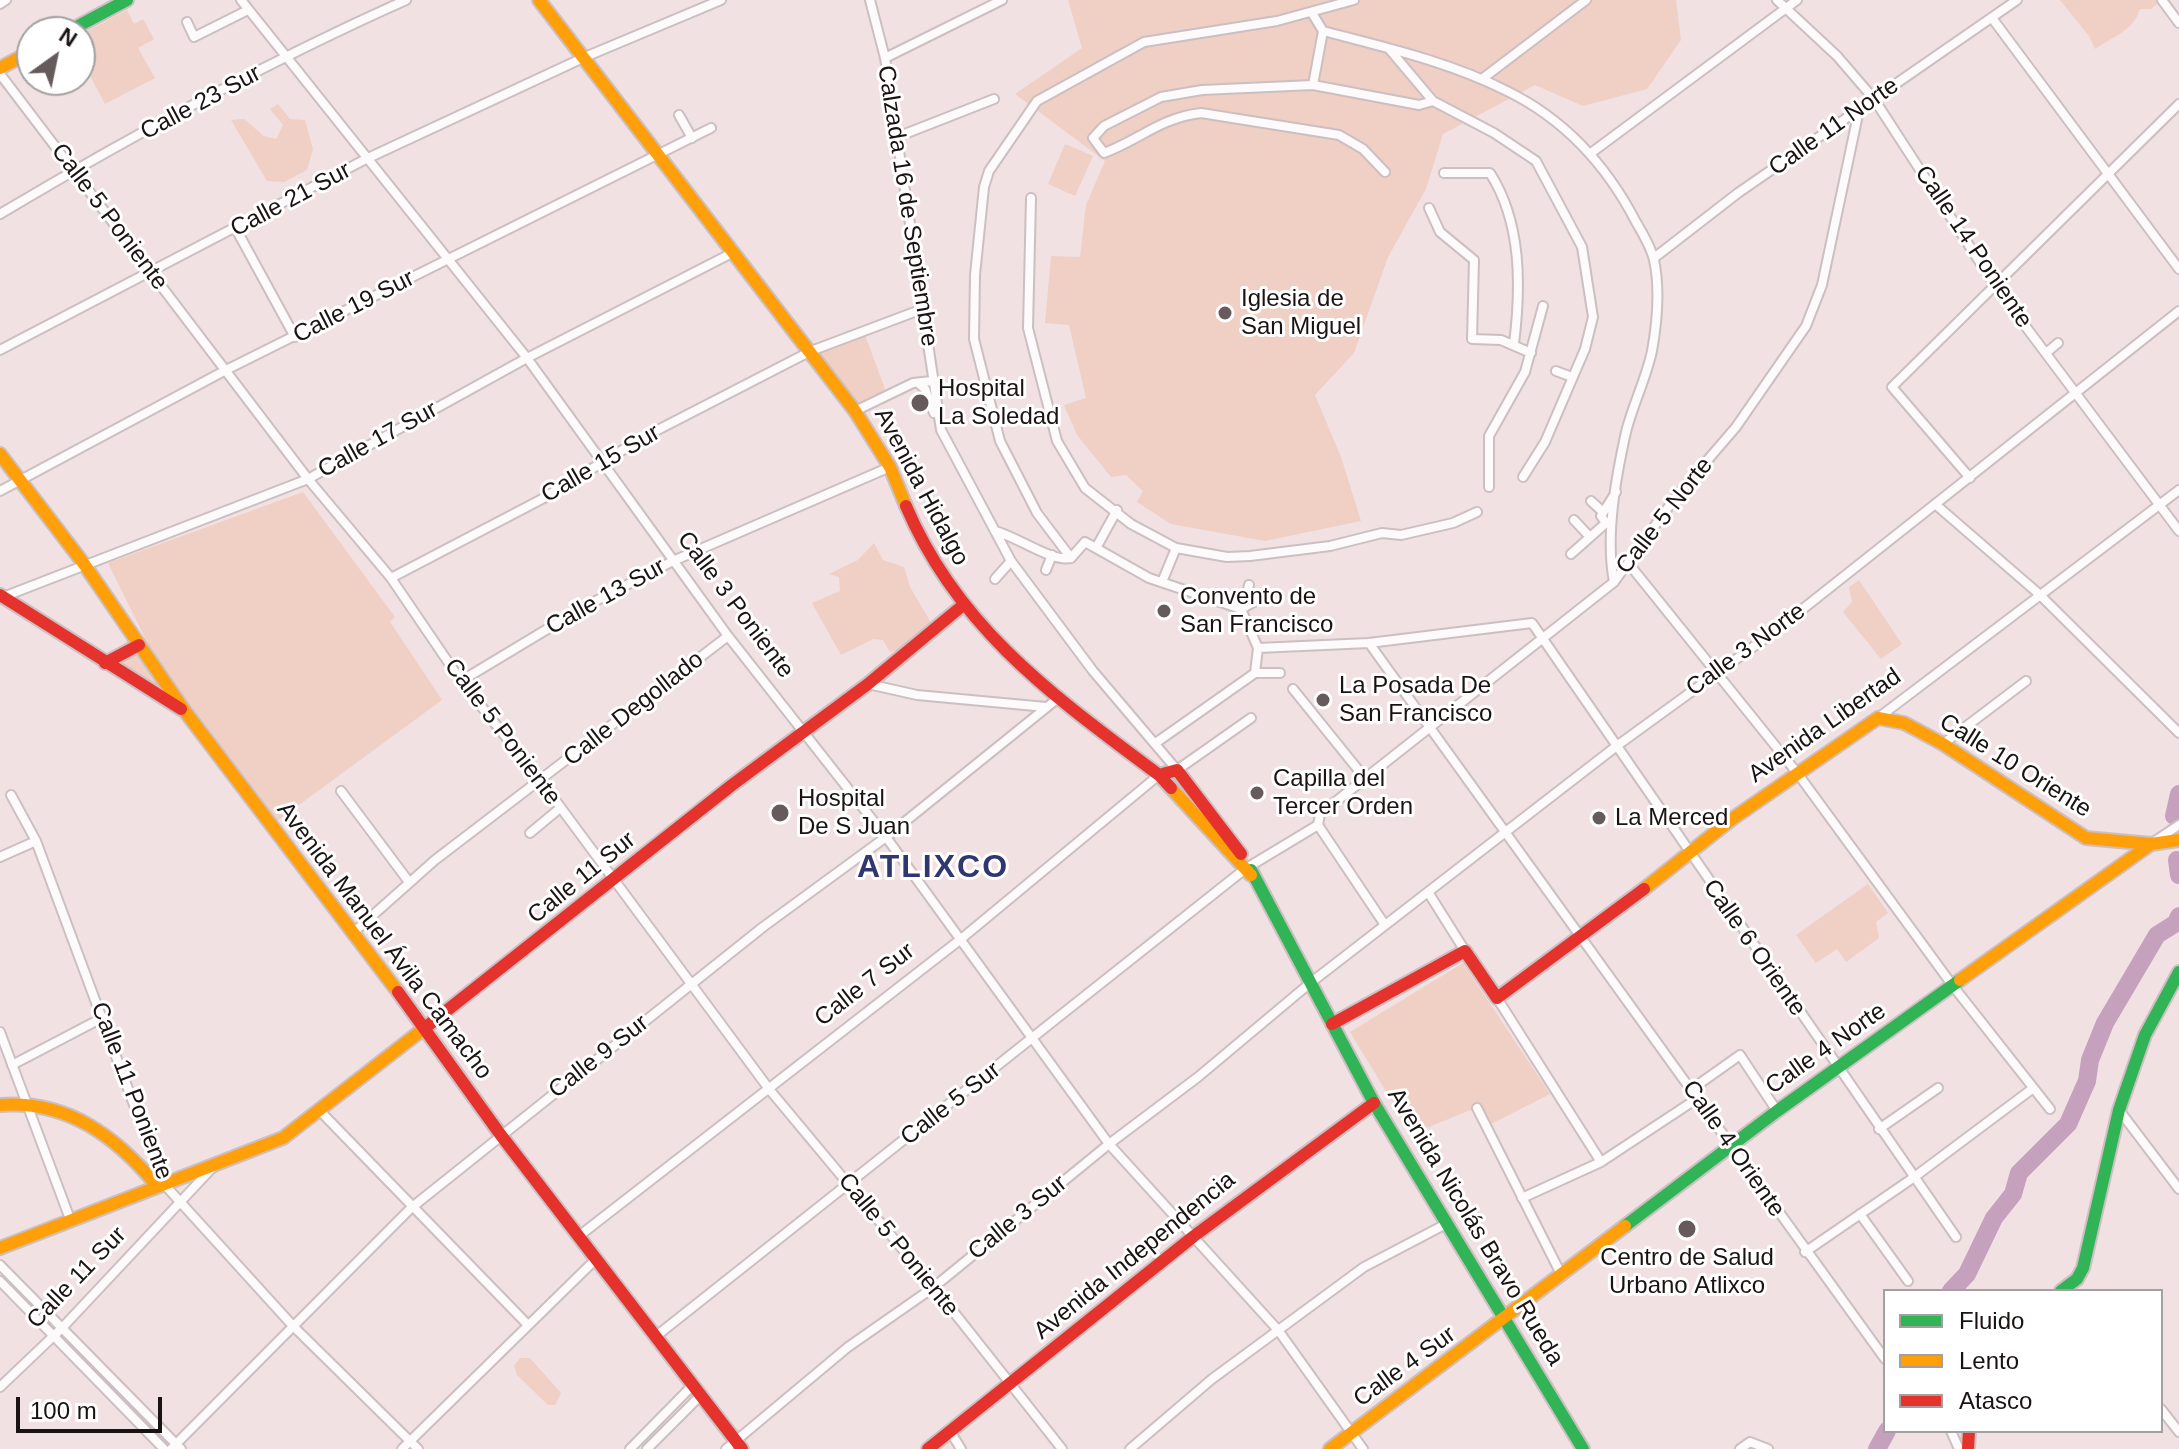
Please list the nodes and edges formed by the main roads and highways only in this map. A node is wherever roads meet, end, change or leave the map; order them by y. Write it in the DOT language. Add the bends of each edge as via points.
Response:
graph roads {
  1 [pos="127,0"];
  2 [pos="539,0"];
  3 [pos="96,17"];
  4 [pos="0,454"];
  5 [pos="4,595"];
  6 [pos="962,606"];
  7 [pos="139,645"];
  8 [pos="105,663"];
  9 [pos="184,710"];
  10 [pos="1878,718"];
  11 [pos="1177,770"];
  12 [pos="1159,775"];
  13 [pos="2179,840"];
  14 [pos="2151,844"];
  15 [pos="1249,870"];
  16 [pos="2179,972"];
  17 [pos="1332,1024"];
  18 [pos="426,1030"];
  19 [pos="1374,1103"];
  20 [pos="0,1105"];
  21 [pos="160,1184"];
  22 [pos="0,1248"];
  23 [pos="2068,1289"];
  24 [pos="1506,1320"];
  25 [pos="734,1446"];
  26 [pos="928,1449"];
  27 [pos="1330,1449"];
  28 [pos="1583,1449"];
  1 -- 3 [label="main road"];
  2 -- 6 [label="main road, Avenida Hidalgo" via="855,411 890,467 921,541"];
  4 -- 7 [label="main road, Avenida Manuel Ávila Camacho"];
  5 -- 8 [label="main road"];
  6 -- 12 [label="main road, Avenida Hidalgo" via="1052,703"];
  6 -- 18 [label="main road, Calle 11 Sur"];
  7 -- 8 [label="main road"];
  7 -- 9 [label="main road, Avenida Manuel Ávila Camacho"];
  8 -- 9 [label="main road"];
  9 -- 18 [label="main road, Avenida Manuel Ávila Camacho"];
  10 -- 14 [label="main road, Calle 10 Oriente" via="1904,723 1943,744 2086,838"];
  10 -- 17 [label="main road, Avenida Libertad" via="1732,819 1497,998 1465,951"];
  11 -- 12 [label="main road, Calle 7 Sur"];
  11 -- 15 [label="main road, Avenida Hidalgo"];
  12 -- 15 [label="main road, Avenida Hidalgo"];
  13 -- 14 [label="main road, Calle 10 Oriente"];
  14 -- 24 [label="main road, Calle 4 Norte" via="1777,1111"];
  15 -- 17 [label="main road, Avenida Hidalgo"];
  16 -- 23 [label="main road" via="2145,1035 2119,1110 2083,1268"];
  17 -- 19 [label="main road, Avenida Nicolás Bravo Rueda"];
  18 -- 21 [label="main road, Calle 11 Sur" via="283,1138"];
  18 -- 25 [label="main road, Avenida Manuel Ávila Camacho"];
  19 -- 24 [label="main road, Avenida Nicolás Bravo Rueda"];
  19 -- 26 [label="main road, Avenida Independencia" via="1194,1236"];
  20 -- 21 [label="main road" via="27,1103 66,1114 116,1141"];
  21 -- 22 [label="main road"];
  24 -- 27 [label="main road, Calle 4 Sur"];
  24 -- 28 [label="main road, Avenida Nicolás Bravo Rueda"];
}
